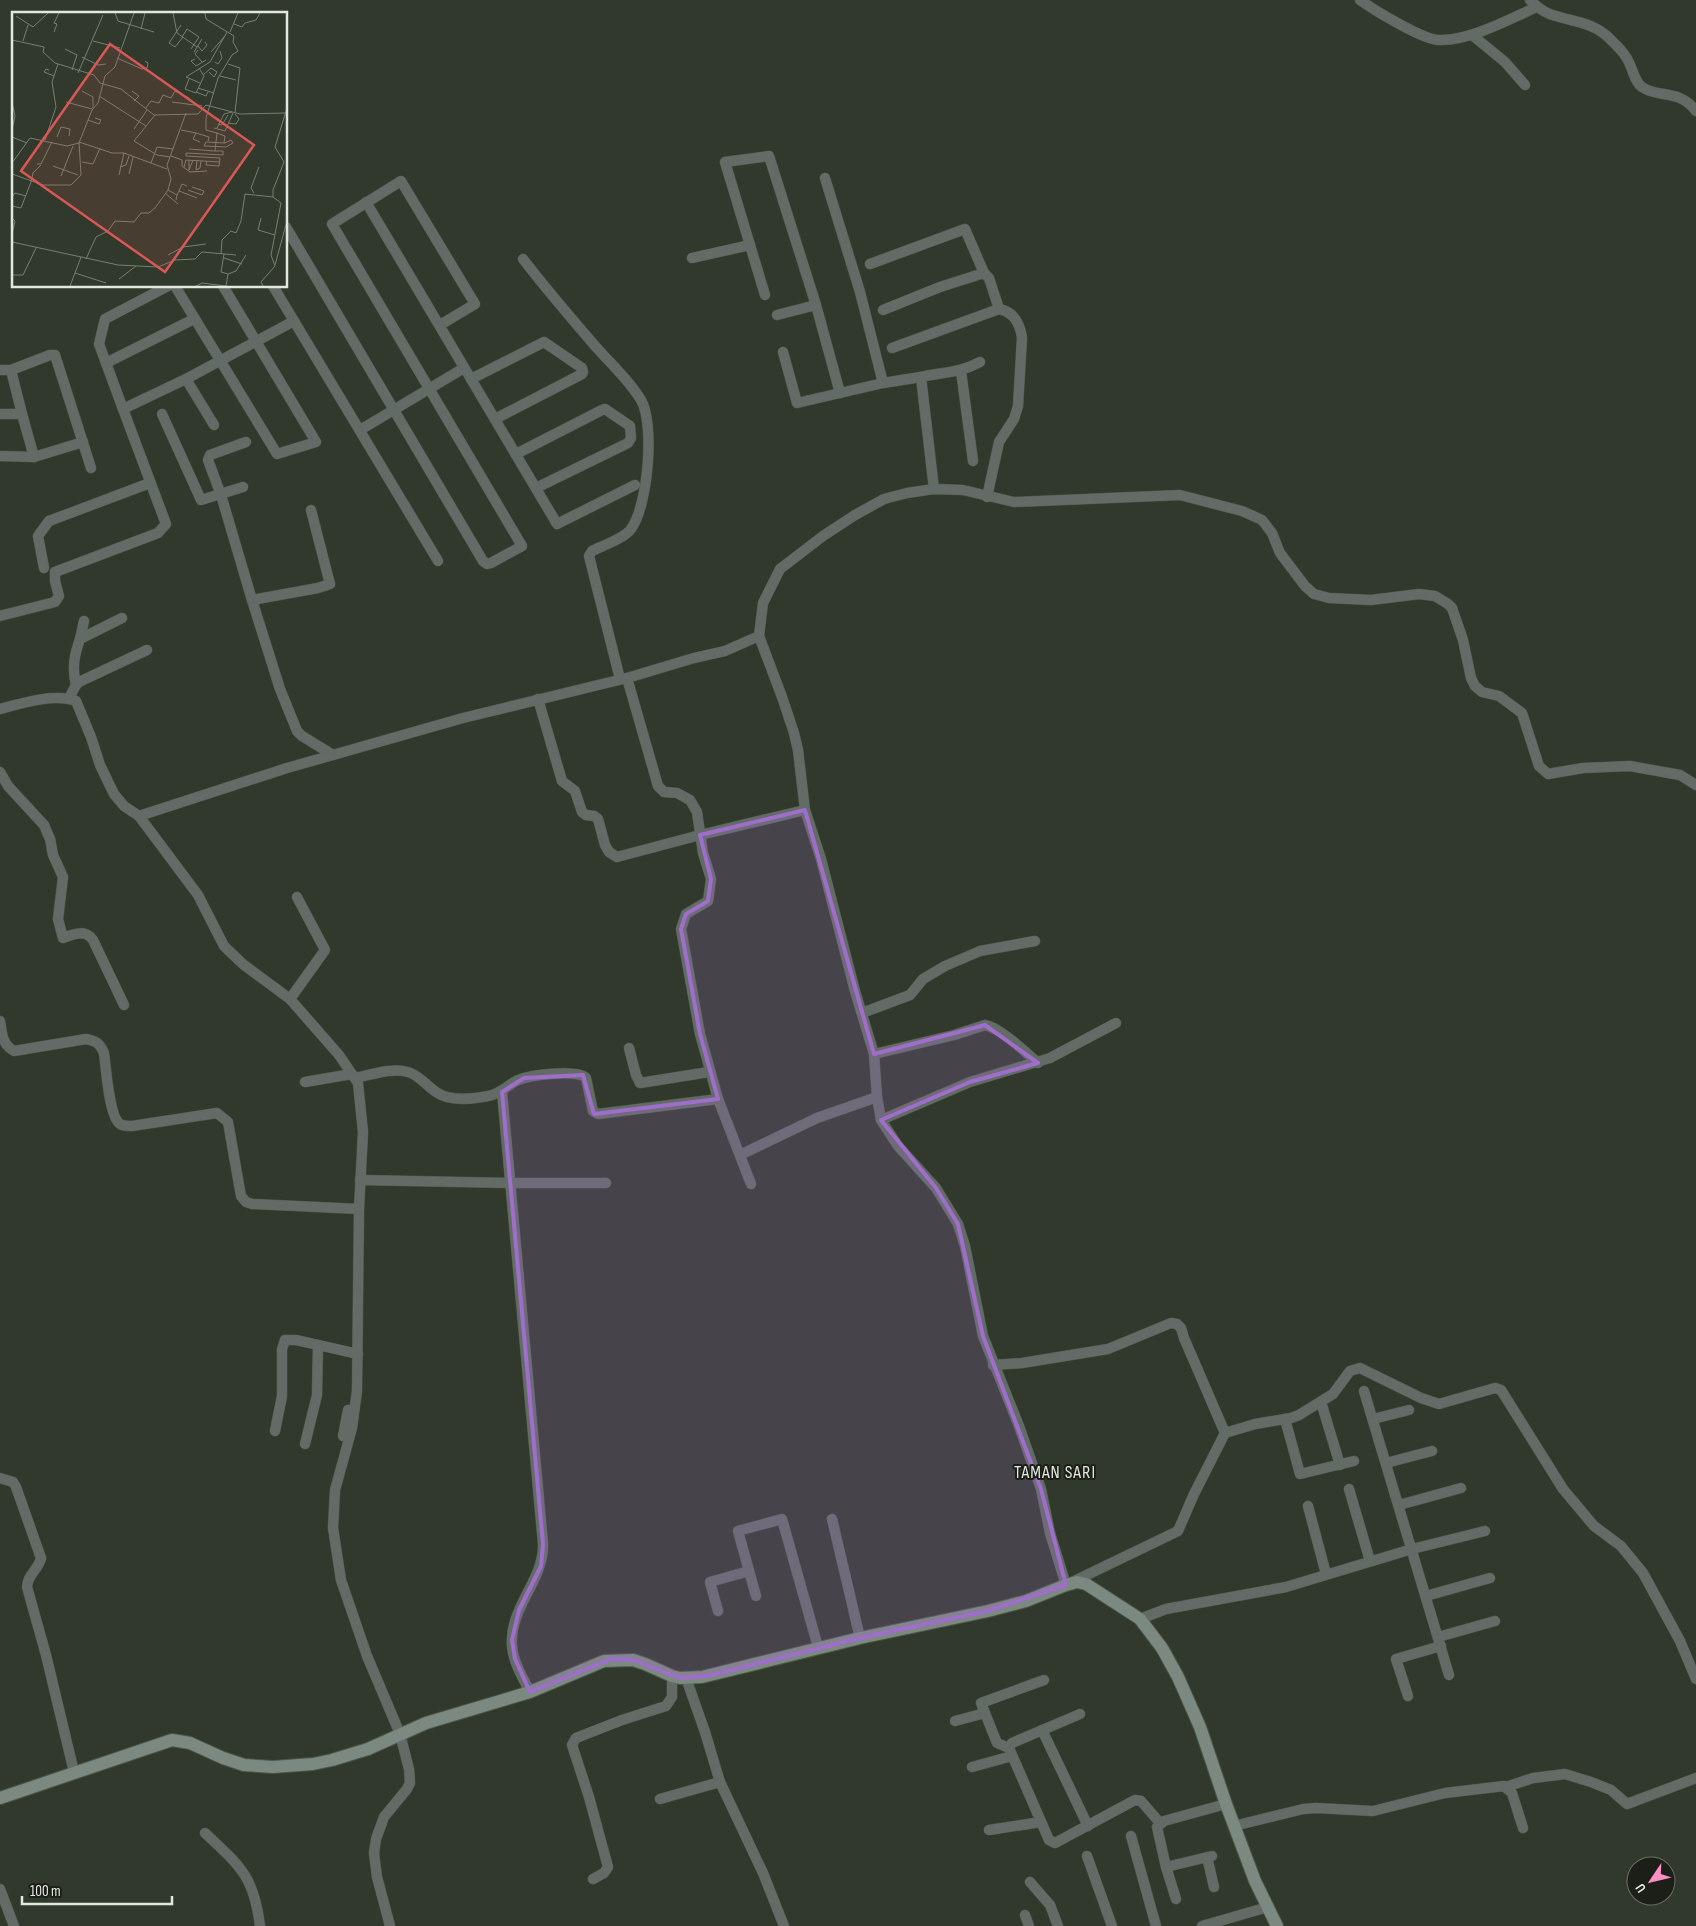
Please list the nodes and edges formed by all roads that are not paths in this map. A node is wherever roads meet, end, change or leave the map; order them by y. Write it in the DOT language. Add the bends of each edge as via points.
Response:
graph roads {
  1 [pos="1360,0"];
  2 [pos="1534,3"];
  3 [pos="1472,35"];
  4 [pos="1526,85"];
  5 [pos="1696,111"];
  6 [pos="825,178"];
  7 [pos="366,202"];
  8 [pos="288,230"];
  9 [pos="750,245"];
  10 [pos="692,258"];
  11 [pos="523,259"];
  12 [pos="870,264"];
  13 [pos="984,273"];
  14 [pos="164,288"];
  15 [pos="176,288"];
  16 [pos="224,288"];
  17 [pos="274,288"];
  18 [pos="765,295"];
  19 [pos="816,305"];
  20 [pos="999,309"];
  21 [pos="883,310"];
  22 [pos="776,315"];
  23 [pos="194,319"];
  24 [pos="294,321"];
  25 [pos="440,326"];
  26 [pos="255,342"];
  27 [pos="892,348"];
  28 [pos="783,352"];
  29 [pos="219,360"];
  30 [pos="980,362"];
  31 [pos="106,363"];
  32 [pos="464,368"];
  33 [pos="5,370"];
  34 [pos="961,371"];
  35 [pos="921,377"];
  36 [pos="186,379"];
  37 [pos="471,379"];
  38 [pos="883,383"];
  39 [pos="430,388"];
  40 [pos="840,393"];
  41 [pos="123,409"];
  42 [pos="395,409"];
  43 [pos="0,414"];
  44 [pos="22,414"];
  45 [pos="162,414"];
  46 [pos="495,419"];
  47 [pos="214,424"];
  48 [pos="360,430"];
  49 [pos="83,442"];
  50 [pos="246,442"];
  51 [pos="516,454"];
  52 [pos="0,456"];
  53 [pos="34,457"];
  54 [pos="973,461"];
  55 [pos="91,468"];
  56 [pos="150,483"];
  57 [pos="635,485"];
  58 [pos="243,487"];
  59 [pos="536,488"];
  60 [pos="934,489"];
  61 [pos="220,495"];
  62 [pos="987,497"];
  63 [pos="311,510"];
  64 [pos="438,561"];
  65 [pos="44,568"];
  66 [pos="252,600"];
  67 [pos="0,616"];
  68 [pos="122,618"];
  69 [pos="84,621"];
  70 [pos="759,636"];
  71 [pos="80,639"];
  72 [pos="147,650"];
  73 [pos="624,678"];
  74 [pos="76,685"];
  75 [pos="69,698"];
  76 [pos="538,699"];
  77 [pos="0,709"];
  78 [pos="333,755"];
  79 [pos="0,772"];
  80 [pos="1696,785"];
  81 [pos="805,810"];
  82 [pos="139,816"];
  83 [pos="700,834"];
  84 [pos="297,897"];
  85 [pos="1035,941"];
  86 [pos="290,998"];
  87 [pos="124,1005"];
  88 [pos="862,1013"];
  89 [pos="0,1022"];
  90 [pos="1116,1023"];
  91 [pos="630,1048"];
  92 [pos="874,1054"];
  93 [pos="1038,1063"];
  94 [pos="709,1072"];
  95 [pos="354,1076"];
  96 [pos="305,1082"];
  97 [pos="502,1092"];
  98 [pos="876,1097"];
  99 [pos="718,1099"];
  100 [pos="880,1120"];
  101 [pos="740,1155"];
  102 [pos="360,1180"];
  103 [pos="510,1183"];
  104 [pos="606,1183"];
  105 [pos="750,1184"];
  106 [pos="359,1208"];
  107 [pos="318,1345"];
  108 [pos="356,1354"];
  109 [pos="993,1365"];
  110 [pos="1364,1391"];
  111 [pos="1321,1402"];
  112 [pos="1409,1410"];
  113 [pos="1285,1419"];
  114 [pos="1373,1419"];
  115 [pos="275,1431"];
  116 [pos="1225,1433"];
  117 [pos="343,1436"];
  118 [pos="306,1444"];
  119 [pos="1432,1451"];
  120 [pos="1354,1461"];
  121 [pos="1386,1463"];
  122 [pos="1340,1465"];
  123 [pos="0,1478"];
  124 [pos="1461,1488"];
  125 [pos="1349,1489"];
  126 [pos="1399,1505"];
  127 [pos="1308,1506"];
  128 [pos="832,1519"];
  129 [pos="1485,1531"];
  130 [pos="1412,1549"];
  131 [pos="1370,1562"];
  132 [pos="749,1571"];
  133 [pos="1326,1574"];
  134 [pos="1490,1578"];
  135 [pos="1066,1585"];
  136 [pos="756,1596"];
  137 [pos="1426,1596"];
  138 [pos="718,1611"];
  139 [pos="1140,1619"];
  140 [pos="1495,1621"];
  141 [pos="860,1638"];
  142 [pos="1440,1642"];
  143 [pos="818,1648"];
  144 [pos="1449,1674"];
  145 [pos="672,1676"];
  146 [pos="686,1678"];
  147 [pos="1696,1678"];
  148 [pos="1044,1680"];
  149 [pos="530,1692"];
  150 [pos="1408,1696"];
  151 [pos="985,1713"];
  152 [pos="1080,1714"];
  153 [pos="955,1722"];
  154 [pos="1042,1730"];
  155 [pos="400,1734"];
  156 [pos="1011,1752"];
  157 [pos="972,1767"];
  158 [pos="74,1772"];
  159 [pos="1696,1778"];
  160 [pos="720,1782"];
  161 [pos="1506,1787"];
  162 [pos="0,1798"];
  163 [pos="660,1799"];
  164 [pos="1226,1804"];
  165 [pos="1040,1822"];
  166 [pos="1160,1823"];
  167 [pos="1088,1826"];
  168 [pos="1234,1826"];
  169 [pos="1523,1828"];
  170 [pos="989,1830"];
  171 [pos="204,1833"];
  172 [pos="1131,1836"];
  173 [pos="1087,1856"];
  174 [pos="1166,1867"];
  175 [pos="593,1879"];
  176 [pos="1030,1882"];
  177 [pos="1214,1887"];
  178 [pos="0,1889"];
  179 [pos="1176,1898"];
  180 [pos="1268,1907"];
  181 [pos="1025,1915"];
  182 [pos="14,1926"];
  183 [pos="260,1926"];
  184 [pos="390,1926"];
  185 [pos="784,1926"];
  186 [pos="1029,1926"];
  187 [pos="1058,1926"];
  188 [pos="1112,1926"];
  189 [pos="1156,1926"];
  190 [pos="1202,1926"];
  191 [pos="1277,1926"];
  1 -- 3 [label="street" via="1438,41"];
  2 -- 3 [label="street"];
  2 -- 5 [label="street" via="1554,16 1595,28 1625,55 1640,86 1674,95"];
  3 -- 4 [label="street"];
  6 -- 38 [label="street" via="860,292"];
  7 -- 25 [label="street"];
  7 -- 25 [label="street" via="400,181 475,304"];
  7 -- 39 [label="street" via="332,224"];
  8 -- 42 [label="street"];
  9 -- 10 [label="street"];
  9 -- 18 [label="street"];
  9 -- 19 [label="street" via="725,162 769,156"];
  11 -- 73 [label="street" via="631,386 648,420 647,476 637,520 626,535 592,551 589,556"];
  12 -- 13 [label="street" via="965,229"];
  13 -- 20 [label="street" via="989,278"];
  13 -- 21 [label="street"];
  14 -- 31 [label="street" via="105,318 99,344"];
  15 -- 23 [label="street"];
  16 -- 26 [label="street"];
  17 -- 24 [label="street"];
  19 -- 22 [label="street"];
  19 -- 40 [label="street"];
  20 -- 27 [label="street"];
  20 -- 62 [label="street" via="1011,313 1021,330 1020,394 1016,414 998,445"];
  23 -- 29 [label="street"];
  23 -- 31 [label="street"];
  24 -- 26 [label="street"];
  24 -- 48 [label="street"];
  25 -- 32 [label="street"];
  26 -- 29 [label="street"];
  26 -- 29 [label="street" via="316,442 277,454"];
  28 -- 40 [label="street" via="797,403"];
  29 -- 36 [label="street"];
  30 -- 34 [label="street"];
  31 -- 41 [label="street"];
  32 -- 37 [label="street"];
  32 -- 39 [label="street"];
  33 -- 44 [label="street"];
  33 -- 49 [label="street" via="54,356"];
  34 -- 35 [label="street"];
  34 -- 54 [label="street"];
  35 -- 38 [label="street"];
  35 -- 60 [label="street"];
  36 -- 41 [label="street"];
  36 -- 47 [label="street"];
  37 -- 46 [label="street"];
  37 -- 46 [label="street" via="544,342 582,368 582,374"];
  38 -- 40 [label="street"];
  39 -- 42 [label="street"];
  39 -- 42 [label="street" via="522,546 491,563 483,561"];
  41 -- 56 [label="street"];
  42 -- 48 [label="street"];
  43 -- 44 [label="street"];
  44 -- 53 [label="street"];
  45 -- 61 [label="street" via="199,498 203,501"];
  46 -- 51 [label="street"];
  48 -- 64 [label="street"];
  49 -- 53 [label="street"];
  49 -- 55 [label="street"];
  50 -- 61 [label="street" via="208,457"];
  51 -- 59 [label="street"];
  51 -- 59 [label="street" via="606,409 630,426 628,443"];
  52 -- 53 [label="street"];
  56 -- 65 [label="street" via="49,520 38,536"];
  56 -- 67 [label="street" via="166,524 158,533 55,572 59,596 55,602"];
  57 -- 59 [label="street" via="557,524"];
  58 -- 61 [label="street"];
  60 -- 62 [label="street" via="963,490"];
  60 -- 70 [label="street" via="884,499 855,514 780,569 764,603"];
  61 -- 66 [label="street"];
  62 -- 80 [label="street" via="1014,502 1180,495 1257,516 1268,527 1280,553 1309,592 1329,598 1372,600 1419,594 1435,596 1450,606 1475,686 1482,692 1499,696 1522,713 1539,766 1548,774 1582,768 1630,766 1680,775"];
  63 -- 66 [label="street" via="330,584"];
  66 -- 78 [label="street" via="297,732"];
  68 -- 71 [label="street"];
  69 -- 71 [label="street"];
  70 -- 73 [label="street" via="724,651"];
  70 -- 81 [label="street" via="794,733"];
  71 -- 74 [label="street" via="74,658"];
  72 -- 74 [label="street"];
  73 -- 76 [label="street"];
  73 -- 83 [label="street" via="658,786 664,792 677,793 690,800 697,812"];
  74 -- 75 [label="street"];
  75 -- 77 [label="street" via="48,698"];
  75 -- 82 [label="street" via="80,708 114,794"];
  76 -- 78 [label="street"];
  76 -- 83 [label="street" via="562,781 575,791 582,812 598,819 605,845 613,855 617,857"];
  78 -- 82 [label="street"];
  79 -- 87 [label="street" via="8,786 44,826 50,839 63,877 58,919 63,938 83,932 89,935"];
  81 -- 83 [label="street"];
  81 -- 88 [label="street"];
  82 -- 86 [label="street" via="198,895 224,946"];
  83 -- 94 [label="street" via="711,879 708,901 686,914 681,929"];
  84 -- 86 [label="street" via="325,950"];
  85 -- 88 [label="street" via="980,951 925,976 910,995"];
  86 -- 95 [label="street"];
  88 -- 92 [label="street"];
  89 -- 106 [label="street" via="3,1041 14,1051 86,1039 100,1045 113,1111 121,1125 217,1113 223,1116 228,1122 241,1196 246,1202"];
  90 -- 93 [label="street"];
  91 -- 94 [label="street" via="640,1083"];
  92 -- 93 [label="street" via="985,1025 1002,1034"];
  92 -- 98 [label="street"];
  93 -- 100 [label="street" via="963,1085"];
  94 -- 99 [label="street"];
  95 -- 96 [label="street"];
  95 -- 97 [label="street" via="403,1070 450,1098 483,1097"];
  95 -- 102 [label="street" via="360,1095 363,1132"];
  97 -- 99 [label="street" via="524,1078 571,1074 586,1078 593,1111 598,1114"];
  97 -- 103 [label="street"];
  98 -- 100 [label="street"];
  98 -- 101 [label="street" via="817,1118"];
  99 -- 101 [label="street"];
  100 -- 109 [label="street" via="898,1146 936,1188 958,1224 983,1336"];
  101 -- 105 [label="street"];
  102 -- 103 [label="street"];
  102 -- 106 [label="street"];
  103 -- 104 [label="street"];
  103 -- 149 [label="street" via="543,1549 541,1566 519,1610 512,1640 515,1659"];
  106 -- 108 [label="street"];
  107 -- 108 [label="street"];
  107 -- 115 [label="street" via="284,1341 282,1396"];
  107 -- 118 [label="street" via="317,1395"];
  108 -- 117 [label="street"];
  108 -- 155 [label="street" via="355,1411 335,1490 335,1546 347,1600"];
  109 -- 116 [label="street" via="1108,1349 1171,1323 1177,1324"];
  109 -- 135 [label="street" via="1019,1426 1040,1488"];
  110 -- 114 [label="street"];
  111 -- 113 [label="street"];
  111 -- 122 [label="street"];
  111 -- 147 [label="street" via="1332,1394 1350,1371 1358,1368 1433,1404 1449,1403 1495,1388 1501,1390 1563,1489 1594,1526 1621,1546 1643,1573"];
  112 -- 114 [label="street"];
  113 -- 116 [label="street"];
  113 -- 122 [label="street" via="1300,1474"];
  114 -- 121 [label="street"];
  116 -- 135 [label="street" via="1178,1531"];
  119 -- 121 [label="street"];
  120 -- 122 [label="street"];
  121 -- 126 [label="street"];
  123 -- 158 [label="street" via="13,1482 16,1487 41,1558 40,1565 27,1580 27,1587"];
  124 -- 126 [label="street"];
  125 -- 131 [label="street"];
  126 -- 130 [label="street"];
  127 -- 133 [label="street"];
  128 -- 141 [label="street"];
  129 -- 130 [label="street"];
  130 -- 131 [label="street"];
  130 -- 137 [label="street"];
  131 -- 133 [label="street"];
  132 -- 136 [label="street"];
  132 -- 138 [label="street" via="710,1582"];
  132 -- 143 [label="street" via="738,1531 782,1519"];
  133 -- 139 [label="street" via="1286,1587 1166,1609"];
  134 -- 137 [label="street"];
  135 -- 139 [label="street" via="1086,1584"];
  135 -- 141 [label="street" via="1026,1601 988,1611"];
  137 -- 142 [label="street"];
  139 -- 164 [label="street" via="1162,1648 1178,1677 1200,1727"];
  140 -- 142 [label="street"];
  141 -- 143 [label="street"];
  142 -- 144 [label="street"];
  142 -- 150 [label="street" via="1396,1659"];
  143 -- 146 [label="street" via="708,1676"];
  145 -- 146 [label="street"];
  145 -- 149 [label="street" via="633,1660 612,1660 597,1663"];
  145 -- 175 [label="street" via="672,1697 666,1706 622,1720 573,1742 608,1867"];
  146 -- 160 [label="street"];
  148 -- 151 [label="street" via="981,1703"];
  149 -- 155 [label="street"];
  151 -- 153 [label="street"];
  151 -- 156 [label="street" via="997,1743"];
  152 -- 154 [label="street"];
  154 -- 156 [label="street" via="1012,1744"];
  154 -- 167 [label="street"];
  155 -- 158 [label="street" via="347,1756 292,1766 244,1765 172,1740"];
  155 -- 184 [label="street" via="410,1783 384,1817 374,1853"];
  156 -- 157 [label="street"];
  156 -- 165 [label="street"];
  158 -- 162 [label="street"];
  159 -- 161 [label="street" via="1627,1804 1611,1790 1565,1774 1533,1778"];
  160 -- 163 [label="street"];
  160 -- 185 [label="street"];
  161 -- 168 [label="street" via="1445,1793 1373,1811 1303,1809"];
  161 -- 169 [label="street" via="1512,1793"];
  164 -- 166 [label="street"];
  164 -- 168 [label="street"];
  165 -- 167 [label="street" via="1049,1840 1055,1843"];
  165 -- 170 [label="street"];
  166 -- 167 [label="street" via="1137,1800"];
  166 -- 174 [label="street" via="1157,1831"];
  168 -- 180 [label="street"];
  171 -- 183 [label="street" via="242,1870 253,1888"];
  172 -- 189 [label="street"];
  173 -- 188 [label="street"];
  174 -- 177 [label="street" via="1209,1856"];
  174 -- 179 [label="street"];
  176 -- 187 [label="street" via="1050,1905"];
  178 -- 182 [label="street"];
  180 -- 190 [label="street"];
  180 -- 191 [label="street"];
  181 -- 186 [label="street"];
}
